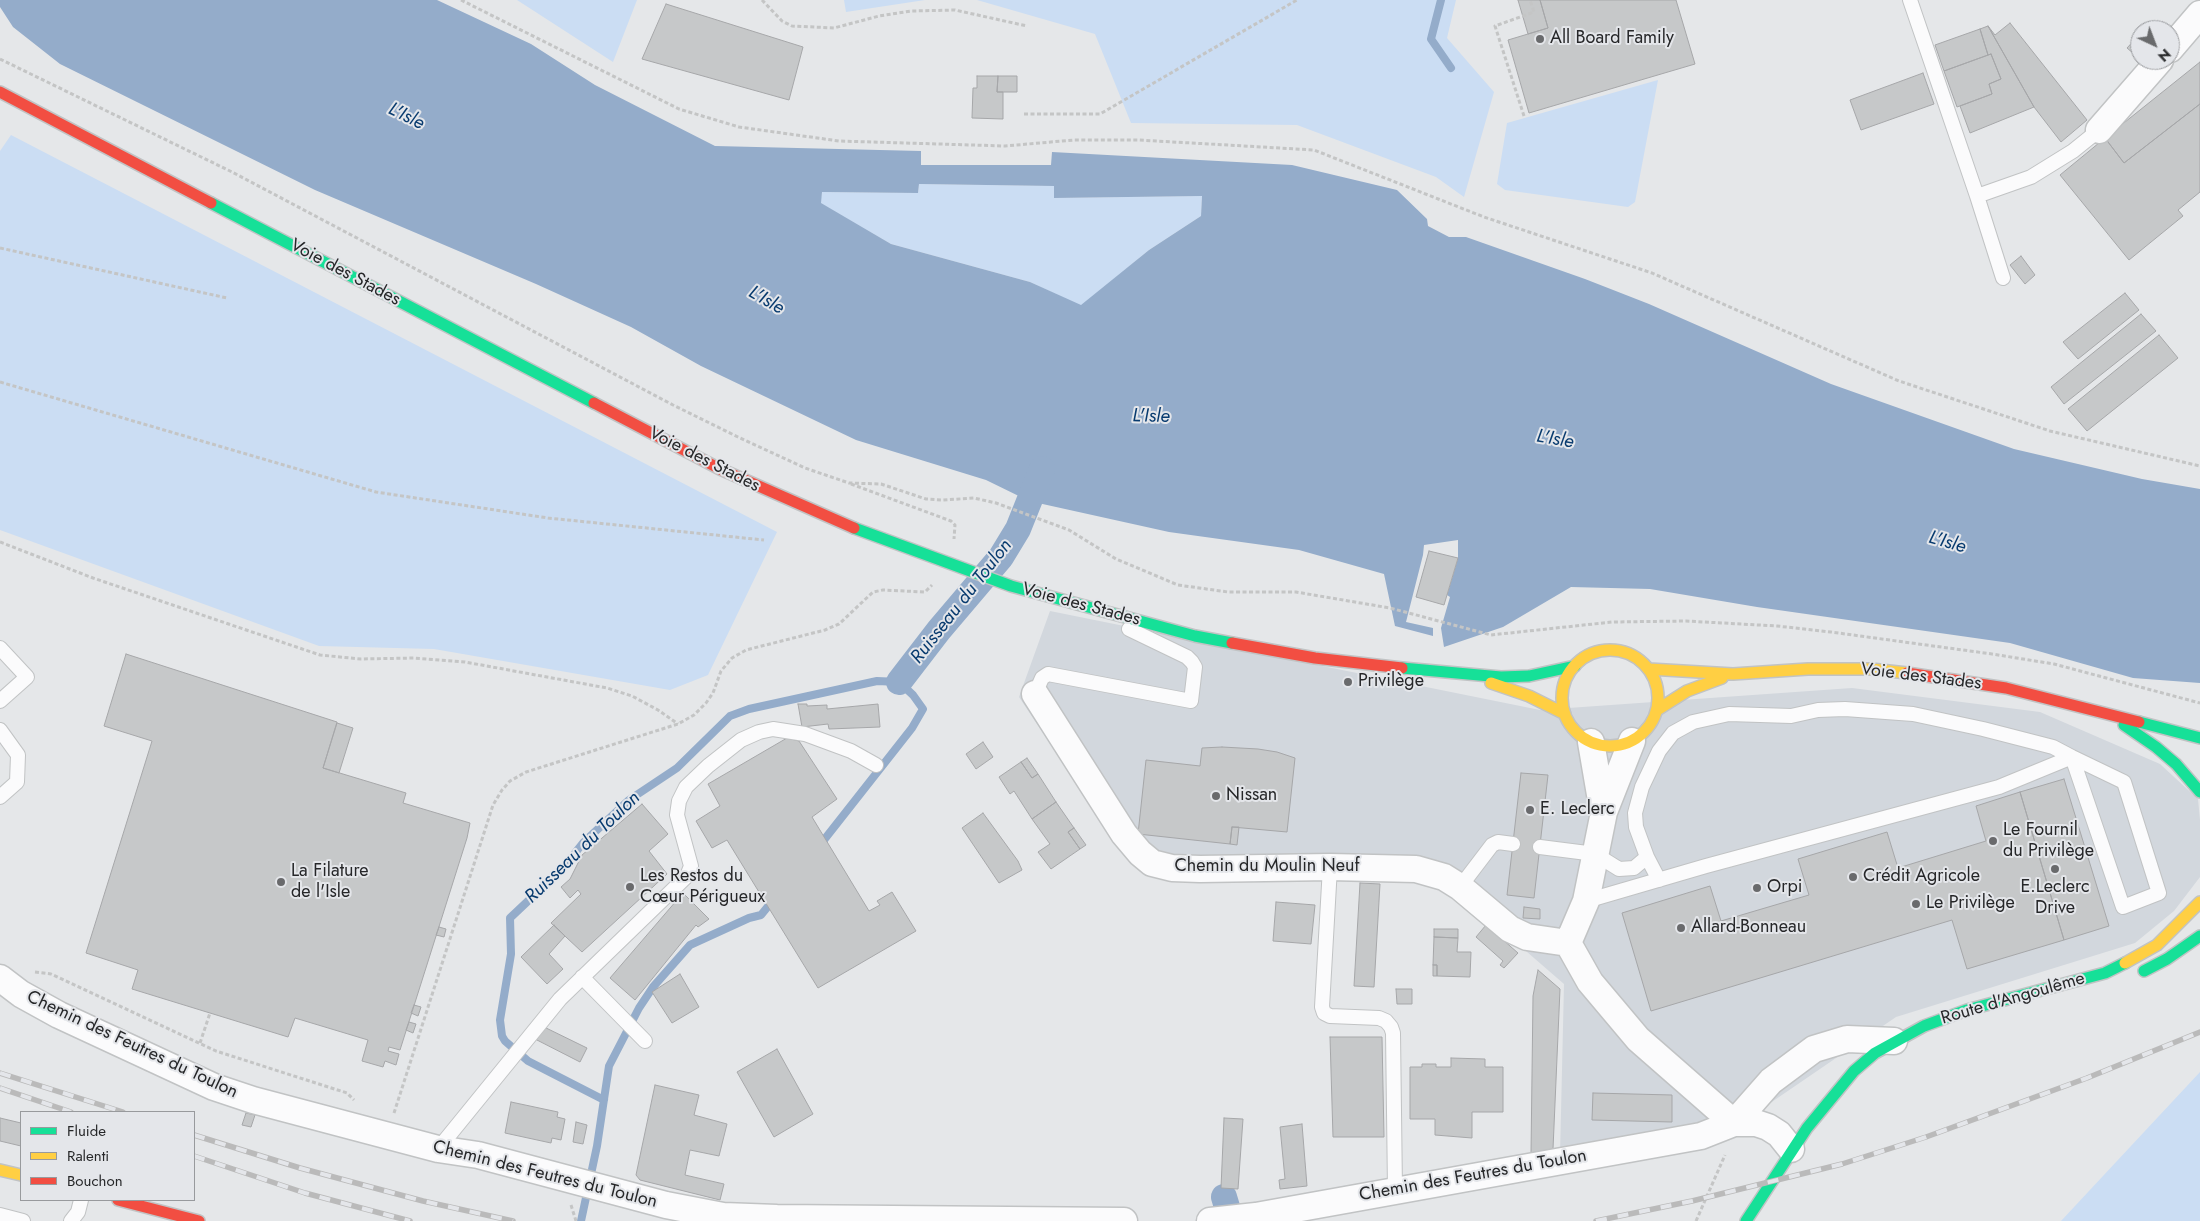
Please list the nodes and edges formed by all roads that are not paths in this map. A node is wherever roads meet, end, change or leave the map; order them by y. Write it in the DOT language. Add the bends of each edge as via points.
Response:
graph roads {
  1 [pos="1910,0"];
  2 [pos="2200,14"];
  3 [pos="2180,37"];
  4 [pos="2151,70"];
  5 [pos="0,92"];
  6 [pos="2099,130"];
  7 [pos="1977,196"];
  8 [pos="2002,278"];
  9 [pos="1078,605"];
  10 [pos="0,648"];
  11 [pos="1575,666"];
  12 [pos="1649,669"];
  13 [pos="1733,674"];
  14 [pos="1463,675"];
  15 [pos="1035,694"];
  16 [pos="0,701"];
  17 [pos="1657,710"];
  18 [pos="1566,714"];
  19 [pos="2105,715"];
  20 [pos="0,730"];
  21 [pos="2200,738"];
  22 [pos="1632,741"];
  23 [pos="1591,742"];
  24 [pos="2072,757"];
  25 [pos="876,765"];
  26 [pos="2200,792"];
  27 [pos="0,797"];
  28 [pos="1604,812"];
  29 [pos="1513,844"];
  30 [pos="1540,847"];
  31 [pos="1595,854"];
  32 [pos="1647,857"];
  33 [pos="1330,867"];
  34 [pos="1659,880"];
  35 [pos="1460,887"];
  36 [pos="1586,901"];
  37 [pos="2200,902"];
  38 [pos="2200,936"];
  39 [pos="1568,943"];
  40 [pos="2137,974"];
  41 [pos="582,977"];
  42 [pos="0,978"];
  43 [pos="2110,984"];
  44 [pos="643,1038"];
  45 [pos="1894,1040"];
  46 [pos="1826,1104"];
  47 [pos="1734,1123"];
  48 [pos="1792,1149"];
  49 [pos="438,1150"];
  50 [pos="0,1170"];
  51 [pos="20,1175"];
  52 [pos="1395,1190"];
  53 [pos="81,1201"];
  54 [pos="122,1201"];
  55 [pos="144,1207"];
  56 [pos="0,1216"];
  57 [pos="23,1221"];
  58 [pos="71,1221"];
  59 [pos="142,1221"];
  60 [pos="200,1221"];
  61 [pos="1124,1221"];
  62 [pos="1210,1221"];
  63 [pos="1746,1221"];
  1 -- 7 [label="lane"];
  2 -- 3 [label="street"];
  4 -- 6 [label="street"];
  5 -- 9 [label="main road, Voie des Stades" via="720,469 829,518 959,568"];
  6 -- 7 [label="lane" via="2074,151 2031,177"];
  7 -- 8 [label="lane"];
  9 -- 14 [label="main road, Voie des Stades" via="1205,638 1315,658"];
  9 -- 15 [label="lane" via="1187,657 1195,667 1191,701 1048,674 1042,678"];
  10 -- 16 [label="lane" via="27,678"];
  11 -- 12 [label="main road" via="1586,657 1613,650 1639,659"];
  11 -- 14 [label="main road, Voie des Stades" via="1529,676"];
  11 -- 18 [label="main road" via="1563,689"];
  12 -- 13 [label="main road, Voie des Stades"];
  12 -- 17 [label="main road" via="1656,682"];
  13 -- 17 [label="main road, Voie des Stades" via="1687,691"];
  13 -- 19 [label="main road, Voie des Stades" via="1808,669 1880,670 2006,688"];
  14 -- 18 [label="main road, Voie des Stades" via="1529,696"];
  15 -- 33 [label="street, Chemin du Moulin Neuf" via="1124,834 1152,863 1200,869"];
  17 -- 22 [label="main road" via="1643,733"];
  18 -- 23 [label="main road" via="1571,726"];
  19 -- 21 [label="main road, Voie des Stades"];
  19 -- 26 [label="main road, Voie des Stades" via="2156,747"];
  20 -- 27 [label="lane" via="18,755 17,782"];
  22 -- 23 [label="main road" via="1611,745"];
  22 -- 28 [label="street"];
  23 -- 28 [label="street"];
  24 -- 24 [label="lane" via="2123,907 2159,893 2124,782"];
  24 -- 32 [label="lane" via="2044,745 1913,714 1845,709 1791,716 1729,714 1692,722 1673,733 1659,751 1642,787 1635,813 1636,827"];
  24 -- 34 [label="lane" via="1999,787"];
  25 -- 41 [label="lane" via="832,744 790,730 773,729 741,740 686,787 679,801 677,815 691,866 687,876"];
  28 -- 31 [label="street"];
  29 -- 35 [label="lane" via="1492,844"];
  30 -- 31 [label="lane"];
  31 -- 32 [label="lane" via="1619,870 1634,868"];
  31 -- 36 [label="street"];
  32 -- 34 [label="lane"];
  33 -- 35 [label="street, Chemin du Moulin Neuf" via="1416,869 1444,877"];
  33 -- 52 [label="lane" via="1322,1007 1330,1016 1379,1018 1391,1027"];
  34 -- 36 [label="lane"];
  35 -- 39 [label="street, Chemin du Moulin Neuf" via="1510,929 1527,937"];
  36 -- 39 [label="street"];
  37 -- 45 [label="main road, Route d'Angoulême" via="2157,945 2105,973 1967,1010"];
  38 -- 40 [label="main road" via="2167,959"];
  39 -- 47 [label="street" via="1590,982 1638,1039"];
  41 -- 44 [label="lane"];
  41 -- 49 [label="lane" via="524,1040"];
  42 -- 49 [label="street, Chemin des Feutres du Toulon" via="59,1015 214,1086 253,1100"];
  43 -- 46 [label="main road, Route d'Angoulême" via="1969,1018 1928,1032 1899,1046 1856,1075"];
  45 -- 46 [label="main road, Route d'Angoulême" via="1854,1071"];
  45 -- 47 [label="street" via="1847,1039 1814,1049 1770,1081"];
  46 -- 48 [label="main road"];
  47 -- 48 [label="street" via="1756,1123 1768,1127"];
  47 -- 52 [label="street, Chemin des Feutres du Toulon" via="1702,1136"];
  48 -- 63 [label="main road"];
  49 -- 61 [label="street, Chemin des Feutres du Toulon" via="478,1155 666,1205 723,1216"];
  50 -- 51 [label="main road"];
  52 -- 62 [label="street, Chemin des Feutres du Toulon" via="1256,1216"];
  53 -- 58 [label="lane"];
  54 -- 55 [label="main road"];
  55 -- 59 [label="lane"];
  55 -- 60 [label="main road"];
  56 -- 57 [label="lane"];
}
